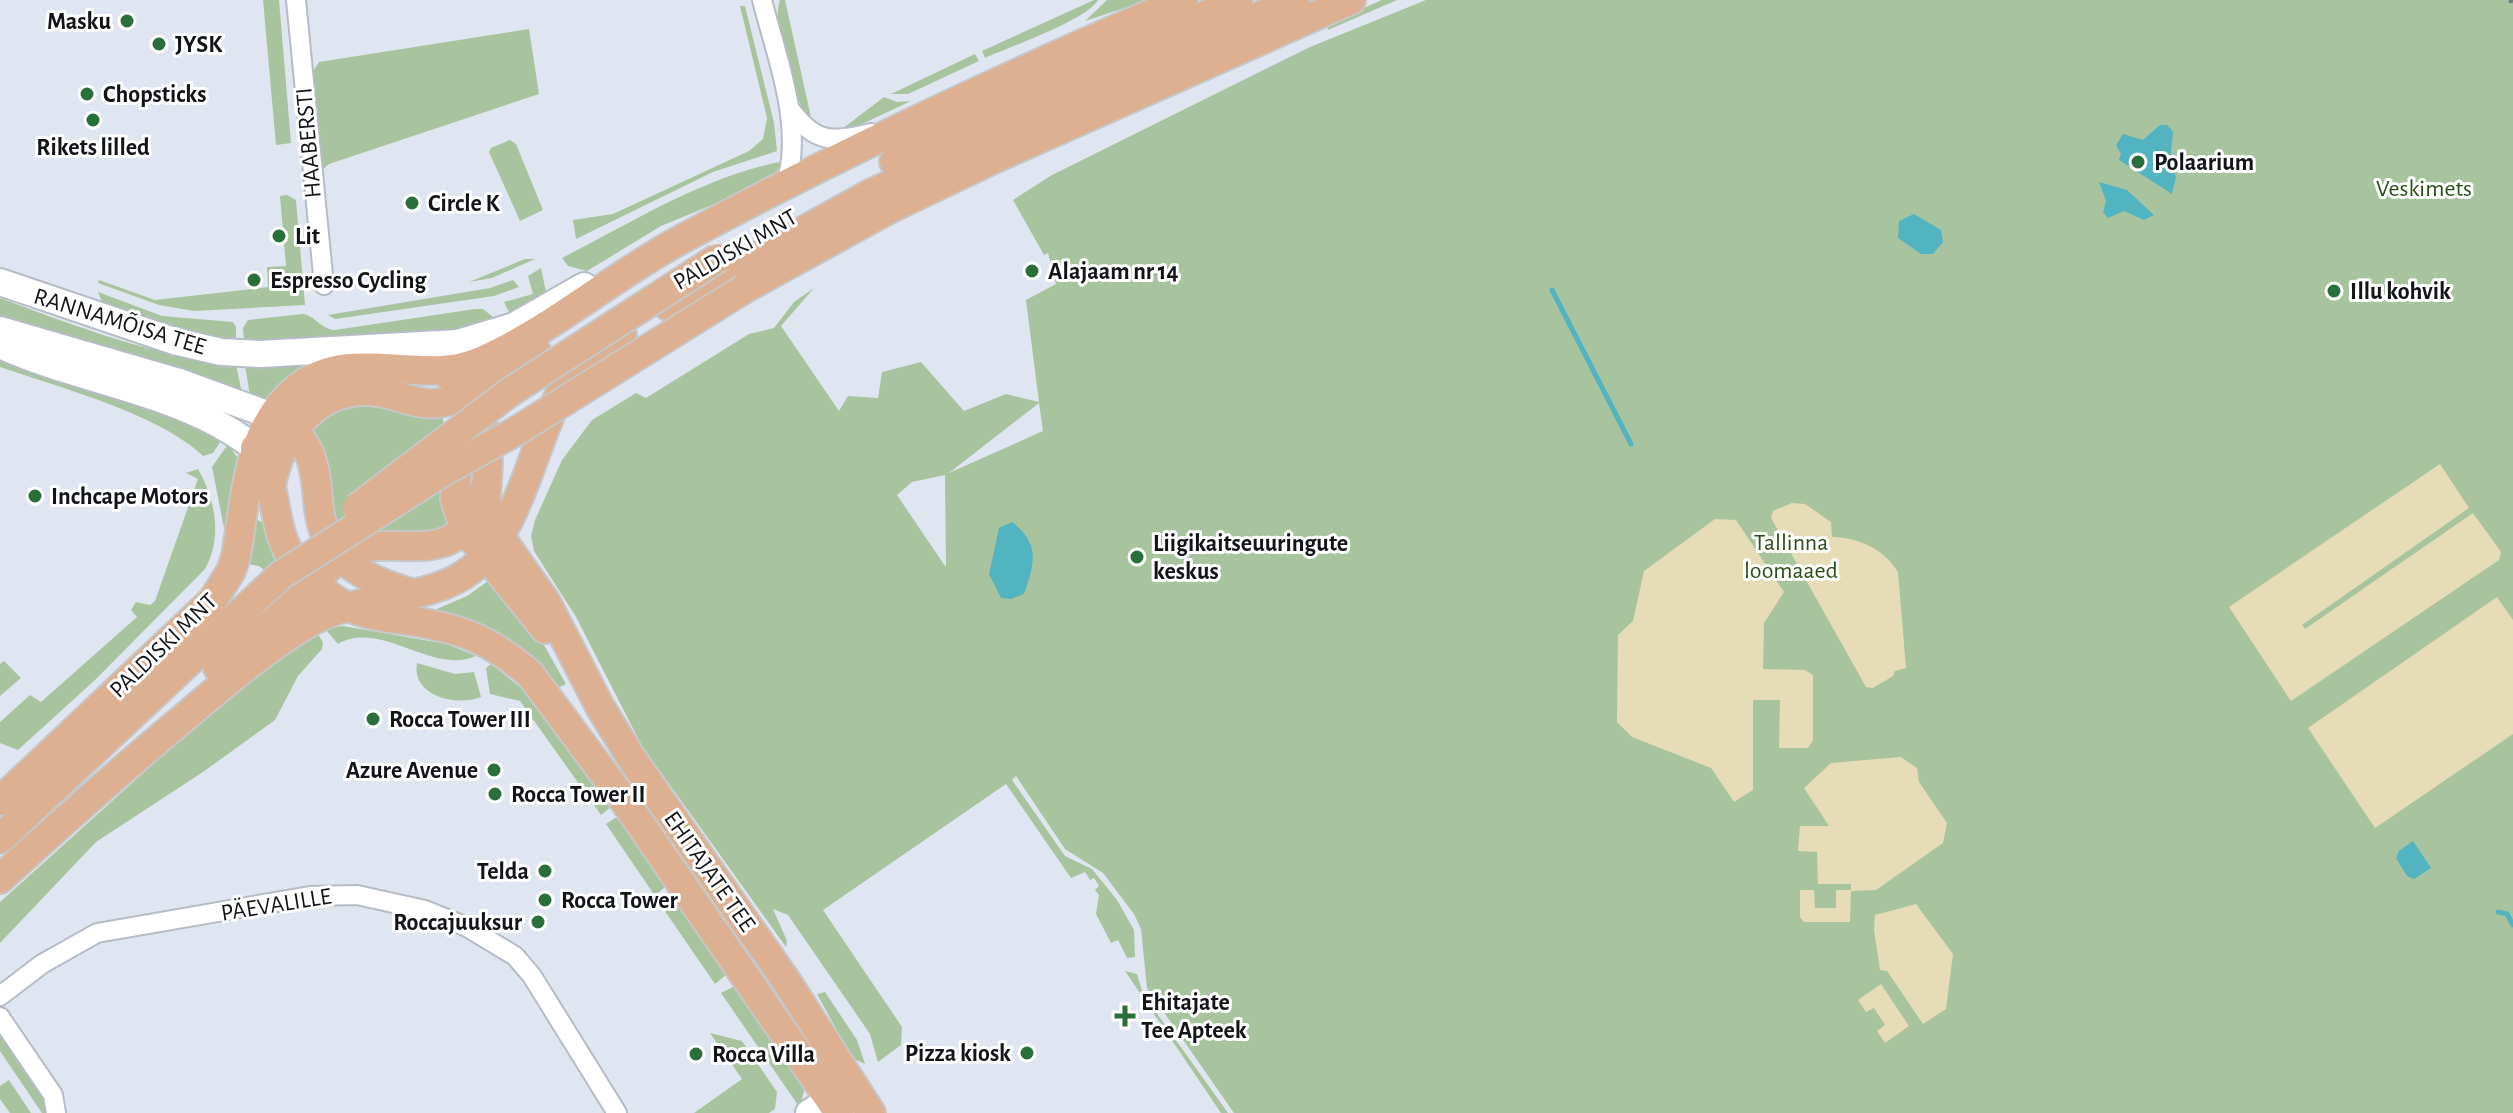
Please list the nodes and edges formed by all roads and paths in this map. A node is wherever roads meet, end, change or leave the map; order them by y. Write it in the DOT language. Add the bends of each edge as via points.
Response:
graph roads {
  1 [pos="296,0"];
  2 [pos="762,0"];
  3 [pos="1183,0"];
  4 [pos="1238,0"];
  5 [pos="1295,0"];
  6 [pos="1351,0"];
  7 [pos="788,107"];
  8 [pos="898,127"];
  9 [pos="785,187"];
  10 [pos="726,216"];
  11 [pos="0,282"];
  12 [pos="324,285"];
  13 [pos="0,330"];
  14 [pos="0,345"];
  15 [pos="385,346"];
  16 [pos="443,370"];
  17 [pos="406,372"];
  18 [pos="454,398"];
  19 [pos="282,422"];
  20 [pos="255,448"];
  21 [pos="487,478"];
  22 [pos="272,481"];
  23 [pos="464,528"];
  24 [pos="497,544"];
  25 [pos="340,558"];
  26 [pos="281,575"];
  27 [pos="314,583"];
  28 [pos="409,593"];
  29 [pos="345,607"];
  30 [pos="131,762"];
  31 [pos="0,801"];
  32 [pos="0,839"];
  33 [pos="0,879"];
  34 [pos="0,996"];
  35 [pos="0,1017"];
  36 [pos="847,1107"];
  37 [pos="56,1113"];
  38 [pos="617,1113"];
  1 -- 12 [label="street, HAABERSTI"];
  2 -- 7 [label="street"];
  3 -- 8 [label="main road, PALDISKI MNT"];
  4 -- 26 [label="main road, PALDISKI MNT, bridge" via="864,177 718,258 510,392 378,489"];
  5 -- 24 [label="main road, PALDISKI MNT" via="870,194 628,330 592,356 562,390"];
  6 -- 26 [label="main road, PALDISKI MNT, bridge" via="891,208 744,289"];
  7 -- 8 [label="street" via="817,137"];
  7 -- 9 [label="street" via="794,151"];
  8 -- 9 [label="main road, PALDISKI MNT"];
  9 -- 10 [label="main road, PALDISKI MNT"];
  10 -- 15 [label="main road, RANNAMÕISA TEE" via="667,235 514,326 458,343"];
  10 -- 16 [label="main road, PALDISKI MNT" via="642,262 514,346 474,364"];
  10 -- 18 [label="main road" via="483,387"];
  11 -- 15 [label="main road, RANNAMÕISA TEE" via="121,326 221,352"];
  13 -- 19 [label="main road" via="179,382"];
  14 -- 20 [label="main road" via="174,406 231,431"];
  15 -- 16 [label="main road" via="410,352"];
  16 -- 17 [label="main road, PALDISKI MNT"];
  16 -- 18 [label="main road"];
  17 -- 18 [label="main road"];
  17 -- 19 [label="main road, PALDISKI MNT" via="369,365 318,375 298,387"];
  18 -- 19 [label="main road" via="355,392"];
  18 -- 21 [label="main road" via="486,435"];
  18 -- 23 [label="main road" via="459,441 455,499"];
  19 -- 20 [label="main road, PALDISKI MNT"];
  19 -- 22 [label="main road"];
  19 -- 25 [label="main road" via="312,455 320,525"];
  20 -- 22 [label="main road"];
  20 -- 31 [label="main road, PALDISKI MNT" via="236,556 213,600"];
  21 -- 23 [label="main road"];
  21 -- 24 [label="main road" via="487,514"];
  22 -- 27 [label="main road" via="277,528 296,564"];
  23 -- 24 [label="main road"];
  23 -- 25 [label="main road" via="426,547 364,547"];
  24 -- 28 [label="main road" via="462,576"];
  24 -- 36 [label="main road, EHITAJATE TEE" via="546,602 632,759"];
  25 -- 27 [label="main road"];
  25 -- 28 [label="main road" via="365,578"];
  26 -- 32 [label="main road, PALDISKI MNT"];
  27 -- 29 [label="main road"];
  27 -- 30 [label="main road" via="169,711"];
  28 -- 29 [label="main road"];
  29 -- 30 [label="main road" via="313,620 238,673"];
  29 -- 36 [label="main road, EHITAJATE TEE" via="368,616 458,631 530,674"];
  30 -- 33 [label="main road"];
  34 -- 38 [label="street, PÄEVALILLE" via="97,933 310,896 357,895 425,910 515,956"];
  35 -- 37 [label="street" via="53,1095"];
}
